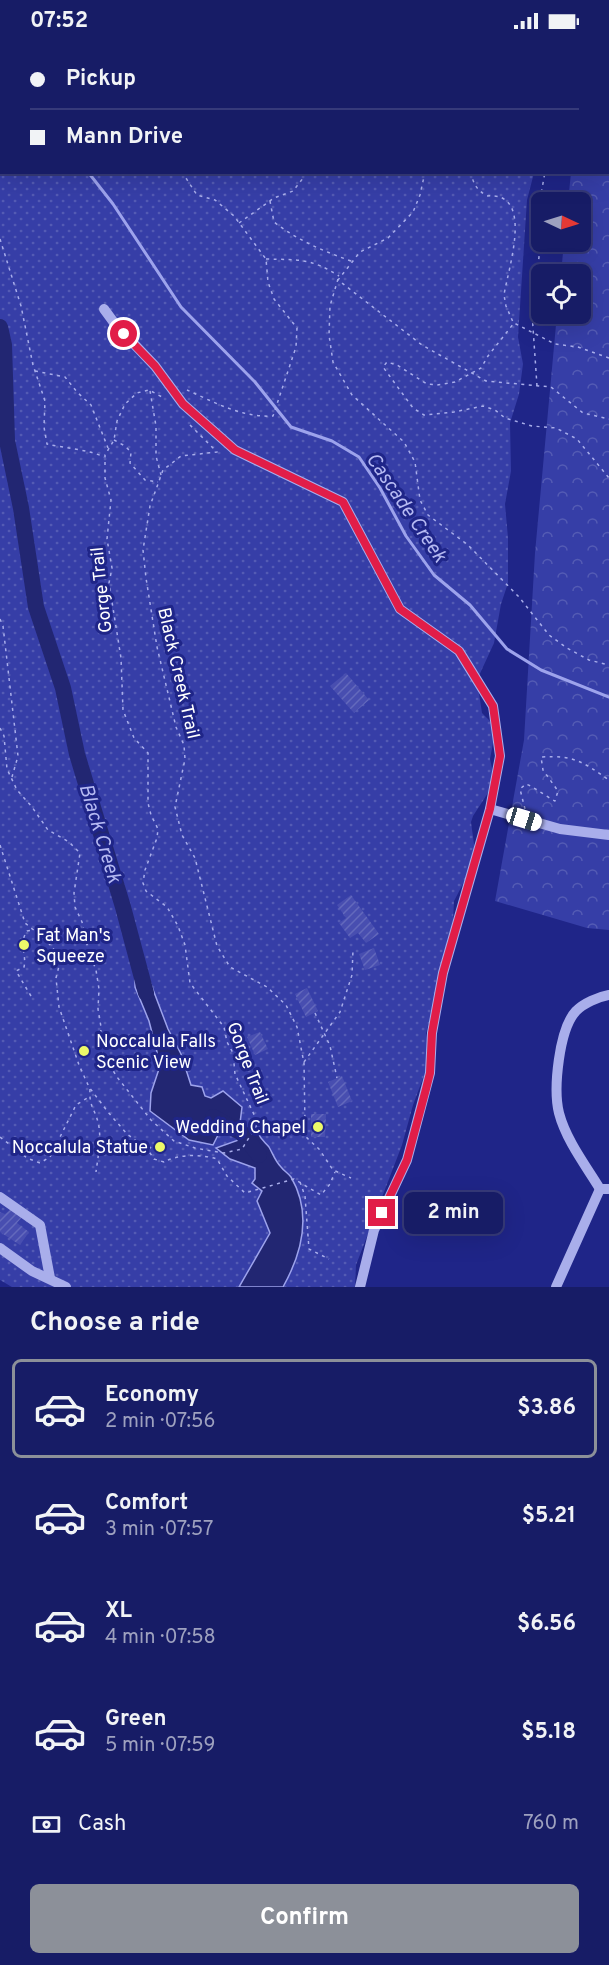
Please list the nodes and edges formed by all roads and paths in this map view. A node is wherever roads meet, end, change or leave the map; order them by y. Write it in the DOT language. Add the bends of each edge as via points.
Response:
graph roads {
  1 [pos="183,174"];
  2 [pos="305,174"];
  3 [pos="425,174"];
  4 [pos="471,174"];
  5 [pos="545,174"];
  6 [pos="270,201"];
  7 [pos="238,223"];
  8 [pos="0,239"];
  9 [pos="266,259"];
  10 [pos="352,261"];
  11 [pos="339,279"];
  12 [pos="104,309"];
  13 [pos="514,323"];
  14 [pos="609,358"];
  15 [pos="35,371"];
  16 [pos="537,386"];
  17 [pos="171,387"];
  18 [pos="149,390"];
  19 [pos="609,419"];
  20 [pos="187,421"];
  21 [pos="114,440"];
  22 [pos="109,449"];
  23 [pos="105,457"];
  24 [pos="161,477"];
  25 [pos="609,478"];
  26 [pos="159,482"];
  27 [pos="0,619"];
  28 [pos="609,665"];
  29 [pos="0,728"];
  30 [pos="12,778"];
  31 [pos="609,780"];
  32 [pos="490,809"];
  33 [pos="524,819"];
  34 [pos="609,835"];
  35 [pos="0,845"];
  36 [pos="33,929"];
  37 [pos="353,950"];
  38 [pos="31,996"];
  39 [pos="609,996"];
  40 [pos="315,1013"];
  41 [pos="325,1034"];
  42 [pos="304,1063"];
  43 [pos="337,1078"];
  44 [pos="90,1088"];
  45 [pos="89,1097"];
  46 [pos="0,1137"];
  47 [pos="151,1147"];
  48 [pos="148,1150"];
  49 [pos="335,1171"];
  50 [pos="96,1172"];
  51 [pos="351,1178"];
  52 [pos="300,1182"];
  53 [pos="605,1189"];
  54 [pos="0,1197"];
  55 [pos="0,1248"];
  56 [pos="329,1259"];
  57 [pos="50,1278"];
  58 [pos="66,1287"];
  59 [pos="360,1287"];
  60 [pos="556,1287"];
  1 -- 7 [label="path" via="197,195 215,200"];
  2 -- 6 [label="path" via="293,191"];
  3 -- 10 [label="path" via="413,212 388,238 360,252"];
  4 -- 13 [label="path" via="479,191 509,201 513,208 515,233 504,295"];
  5 -- 16 [label="path" via="537,217 539,256 532,313"];
  6 -- 7 [label="path"];
  6 -- 10 [label="path" via="274,222 289,234"];
  7 -- 9 [label="path"];
  8 -- 15 [label="path" via="21,306"];
  9 -- 11 [label="path" via="320,264"];
  9 -- 17 [label="path" via="274,300 297,328 296,347 273,416 224,408 187,390"];
  10 -- 11 [label="path"];
  11 -- 16 [label="path" via="422,345 486,381"];
  11 -- 28 [label="path" via="330,306 333,362 351,395 404,442 415,462 420,500 428,515 468,545 519,597 549,635 589,660"];
  12 -- 17 [label="street"];
  13 -- 14 [label="path" via="555,344"];
  13 -- 25 [label="path" via="481,368 455,382 427,384 397,365 387,362 382,367 413,408 424,415 483,406 505,418 556,428 577,439"];
  15 -- 22 [label="path" via="64,377 91,405"];
  15 -- 23 [label="path" via="45,401 47,444"];
  16 -- 19 [label="path" via="551,387 583,413"];
  17 -- 18 [label="path" via="164,398"];
  17 -- 32 [label="street" via="183,404 235,450 343,502 400,609 459,651 493,706 500,756"];
  18 -- 21 [label="path" via="137,393 125,404"];
  18 -- 24 [label="path"];
  20 -- 24 [label="path, Black Creek Trail" via="217,452 181,456 163,470"];
  21 -- 22 [label="path"];
  21 -- 26 [label="path" via="131,452 130,463 145,480"];
  22 -- 23 [label="path"];
  23 -- 30 [label="path, Gorge Trail" via="111,500 107,539 112,568 109,583 122,658 123,710 134,738 148,753 148,802 158,829 143,883 146,891 167,907 178,926 190,983 224,1026 236,1074 258,1123 242,1149 224,1154 174,1141 151,1120 117,1077 100,1049 102,1027 96,970 75,907 80,853 48,830"];
  24 -- 26 [label="path, Black Creek Trail"];
  26 -- 42 [label="path, Black Creek Trail" via="150,506 144,550 157,647 184,745 185,759 175,807 182,836 195,858 217,946 230,967 267,987 286,1005 297,1027"];
  27 -- 30 [label="path" via="18,756"];
  29 -- 30 [label="path, Gorge Trail"];
  31 -- 33 [label="path" via="590,766 563,756 541,757 543,770 558,791 555,801 526,784 520,789 526,806"];
  32 -- 33 [label="street"];
  32 -- 59 [label="street" via="443,973 432,1033 430,1073 407,1160 374,1230"];
  33 -- 34 [label="street" via="560,829"];
  35 -- 36 [label="path" via="25,923"];
  36 -- 38 [label="path" via="23,937 24,967 16,971"];
  36 -- 44 [label="path" via="60,958 56,978 59,1007"];
  37 -- 41 [label="path" via="347,994"];
  39 -- 53 [label="street" via="577,1009 568,1021 557,1084 559,1114 572,1142"];
  40 -- 41 [label="path"];
  41 -- 42 [label="path"];
  41 -- 43 [label="path"];
  42 -- 49 [label="path, Black Creek Trail" via="307,1138"];
  44 -- 45 [label="path"];
  44 -- 48 [label="path" via="127,1134"];
  45 -- 46 [label="path" via="76,1105 50,1157 40,1163"];
  45 -- 50 [label="path" via="98,1121"];
  47 -- 48 [label="path"];
  48 -- 52 [label="path" via="164,1162 205,1155 217,1159 227,1176 245,1193 294,1179"];
  49 -- 51 [label="path, Black Creek Trail"];
  49 -- 52 [label="path" via="321,1195"];
  52 -- 56 [label="path" via="305,1196 309,1249"];
  53 -- 60 [label="street"];
  54 -- 57 [label="street" via="40,1225"];
  55 -- 57 [label="street"];
  57 -- 58 [label="street"];
}
